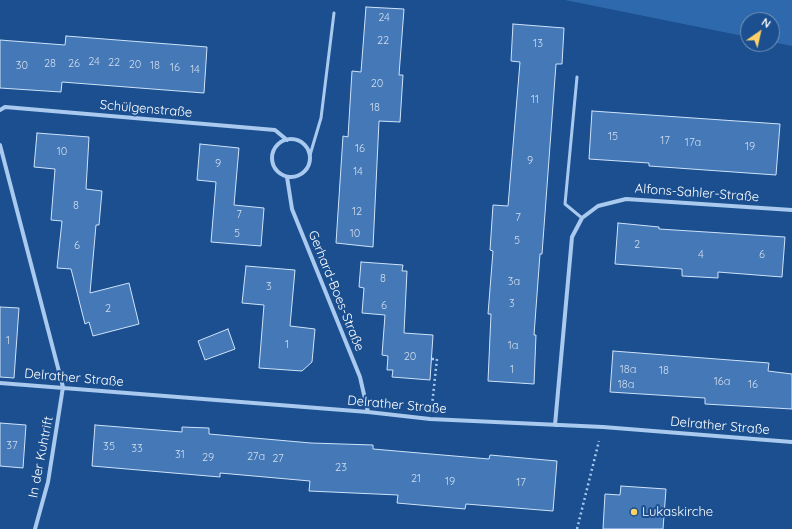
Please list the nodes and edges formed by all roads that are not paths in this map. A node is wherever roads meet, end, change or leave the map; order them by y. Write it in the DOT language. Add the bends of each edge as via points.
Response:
graph roads {
  1 [pos="334,13"];
  2 [pos="577,77"];
  3 [pos="0,110"];
  4 [pos="288,140"];
  5 [pos="0,145"];
  6 [pos="310,155"];
  7 [pos="287,177"];
  8 [pos="792,210"];
  9 [pos="582,218"];
  10 [pos="0,382"];
  11 [pos="63,387"];
  12 [pos="368,412"];
  13 [pos="555,424"];
  14 [pos="792,442"];
  15 [pos="35,529"];
  1 -- 6 [label="lane" via="321,118"];
  2 -- 9 [label="lane" via="565,204"];
  3 -- 4 [label="street, Schülgenstraße" via="5,107 275,130"];
  4 -- 6 [label="street" via="304,145"];
  4 -- 7 [label="street" via="277,146 272,158 276,170"];
  5 -- 11 [label="street"];
  6 -- 7 [label="street" via="304,172 299,176"];
  7 -- 12 [label="street, Gerhard-Boes-Straße" via="292,209 360,377"];
  8 -- 9 [label="street, Alfons-Sahler-Straße" via="626,199 598,206"];
  9 -- 13 [label="street, Alfons-Sahler-Straße" via="572,237"];
  10 -- 11 [label="street, Delrather Straße"];
  11 -- 12 [label="street, Delrather Straße"];
  11 -- 15 [label="street, In der Kuhtrift" via="48,482"];
  12 -- 13 [label="street, Delrather Straße" via="430,420"];
  13 -- 14 [label="street, Delrather Straße"];
}
